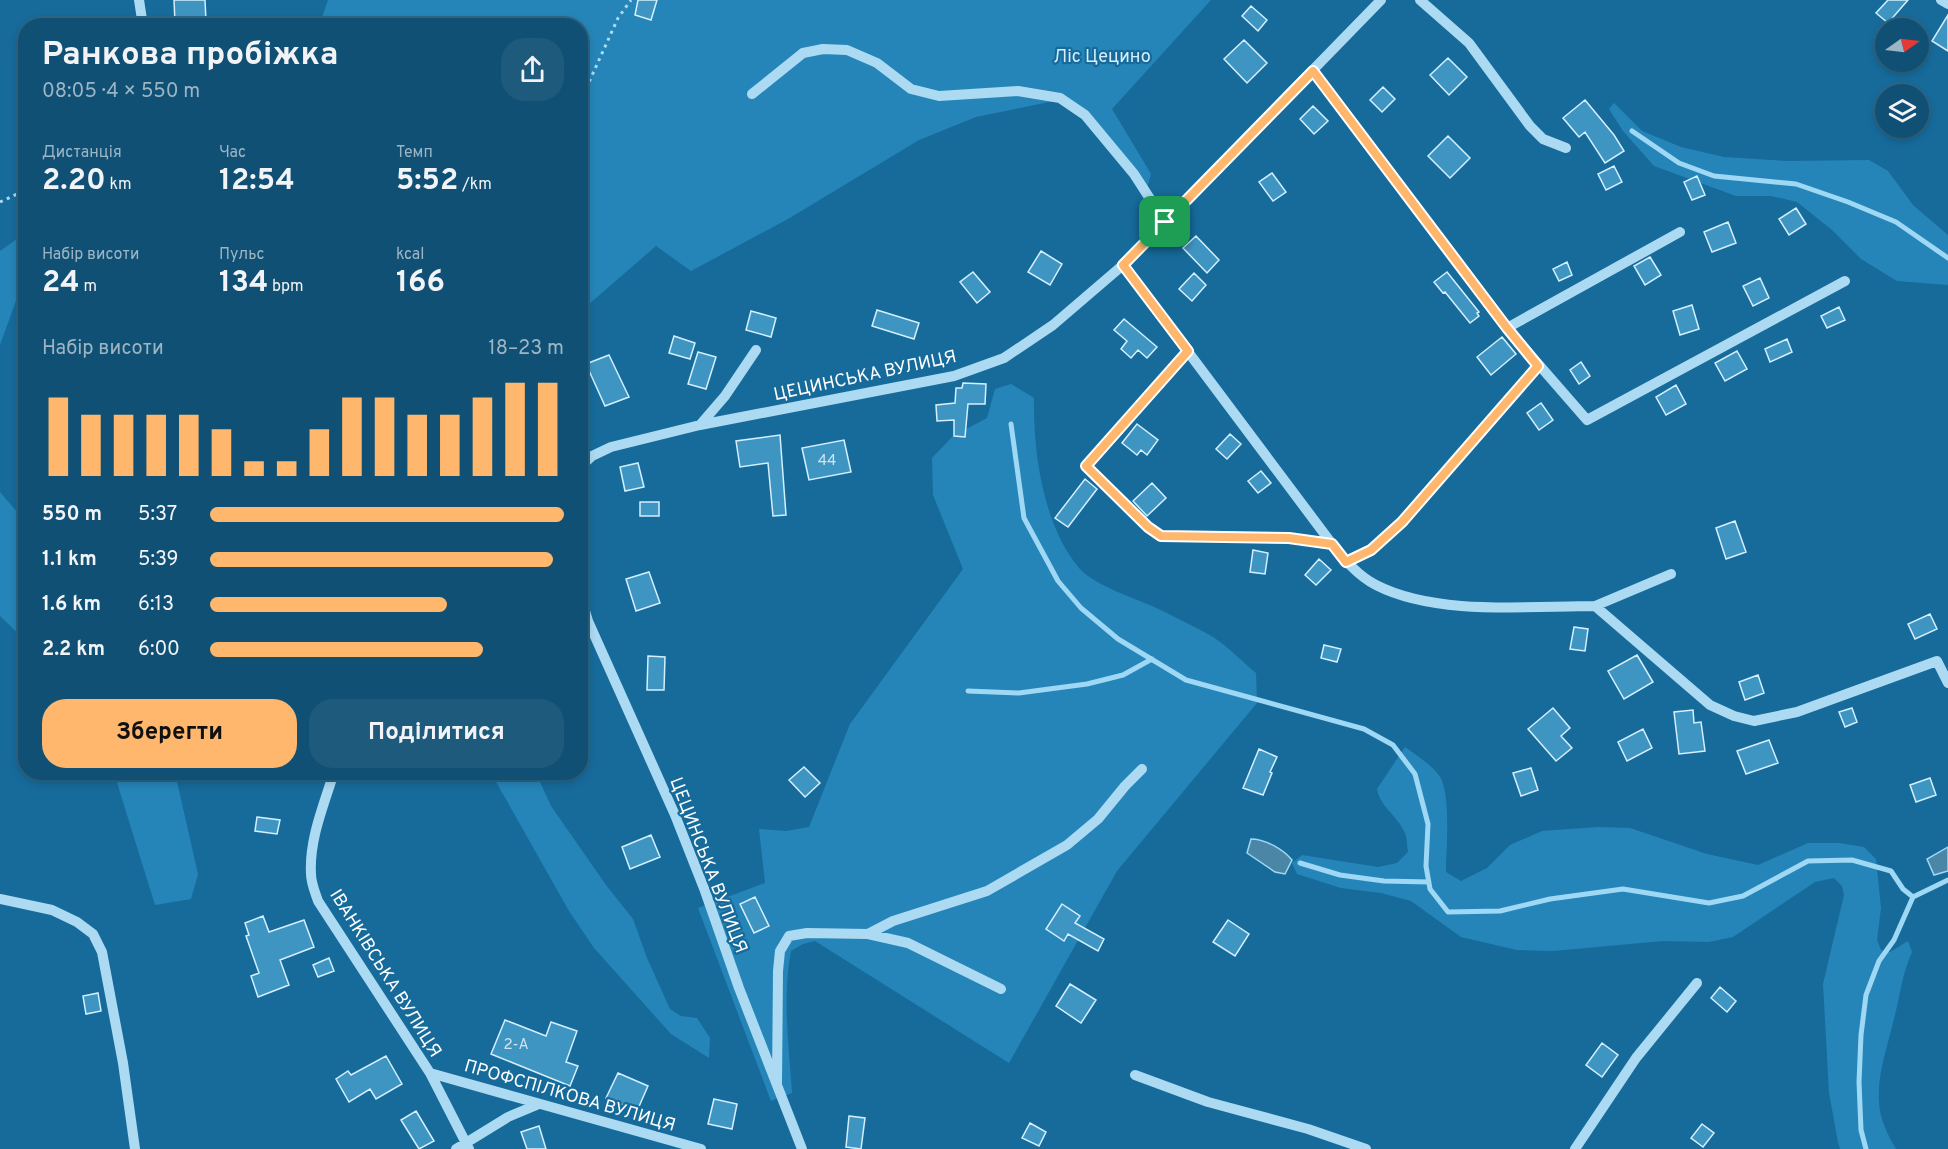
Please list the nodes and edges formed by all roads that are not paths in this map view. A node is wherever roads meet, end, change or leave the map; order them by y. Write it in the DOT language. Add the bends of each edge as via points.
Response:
graph roads {
  1 [pos="139,0"];
  2 [pos="1381,0"];
  3 [pos="1420,0"];
  4 [pos="1941,0"];
  5 [pos="1948,4"];
  6 [pos="142,18"];
  7 [pos="1313,71"];
  8 [pos="752,94"];
  9 [pos="1566,148"];
  10 [pos="1165,222"];
  11 [pos="1680,232"];
  12 [pos="1123,265"];
  13 [pos="1845,281"];
  14 [pos="1507,328"];
  15 [pos="756,350"];
  16 [pos="1188,351"];
  17 [pos="1538,366"];
  18 [pos="700,425"];
  19 [pos="588,460"];
  20 [pos="1332,544"];
  21 [pos="1346,562"];
  22 [pos="1671,574"];
  23 [pos="1595,606"];
  24 [pos="588,621"];
  25 [pos="1948,656"];
  26 [pos="1937,661"];
  27 [pos="1948,683"];
  28 [pos="1142,769"];
  29 [pos="332,780"];
  30 [pos="0,899"];
  31 [pos="868,934"];
  32 [pos="1697,983"];
  33 [pos="1001,989"];
  34 [pos="430,1074"];
  35 [pos="1135,1075"];
  36 [pos="777,1086"];
  37 [pos="539,1104"];
  38 [pos="468,1146"];
  39 [pos="135,1149"];
  40 [pos="456,1149"];
  41 [pos="701,1149"];
  42 [pos="802,1149"];
  43 [pos="1366,1149"];
  44 [pos="1575,1149"];
  1 -- 6 [label="street"];
  2 -- 7 [label="street, ЦЕЦИНСЬКА ВУЛИЦЯ"];
  3 -- 9 [label="street" via="1469,44 1543,140"];
  4 -- 5 [label="street"];
  7 -- 10 [label="street, ЦЕЦИНСЬКА ВУЛИЦЯ"];
  7 -- 14 [label="street"];
  8 -- 10 [label="street" via="803,53 823,49 847,50 877,63 911,89 939,96 1018,91 1060,98 1085,115 1134,174"];
  10 -- 12 [label="street, ЦЕЦИНСЬКА ВУЛИЦЯ"];
  11 -- 14 [label="street"];
  12 -- 16 [label="street"];
  12 -- 18 [label="street, ЦЕЦИНСЬКА ВУЛИЦЯ" via="1053,325 1004,358 954,376"];
  13 -- 17 [label="street" via="1587,420"];
  14 -- 17 [label="street"];
  15 -- 18 [label="street"];
  16 -- 20 [label="street"];
  16 -- 20 [label="street" via="1086,466 1161,536 1289,538"];
  17 -- 21 [label="street" via="1402,522 1371,550"];
  18 -- 19 [label="street, ЦЕЦИНСЬКА ВУЛИЦЯ" via="611,447"];
  20 -- 21 [label="street"];
  21 -- 23 [label="street" via="1374,585 1427,601 1466,606"];
  22 -- 23 [label="street"];
  23 -- 26 [label="street" via="1710,705 1754,721 1797,712"];
  24 -- 36 [label="street, ЦЕЦИНСЬКА ВУЛИЦЯ" via="697,869"];
  25 -- 26 [label="street"];
  26 -- 27 [label="street"];
  28 -- 31 [label="street" via="1098,819 1067,845 987,891 893,921"];
  29 -- 34 [label="street, ІВАНКІВСЬКА ВУЛИЦЯ" via="312,852 311,876 318,901"];
  30 -- 39 [label="street" via="52,910 93,934 102,952"];
  31 -- 33 [label="street" via="908,943"];
  31 -- 36 [label="street" via="789,936 780,951"];
  32 -- 44 [label="street" via="1636,1058"];
  34 -- 37 [label="street, ПРОФСПІЛКОВА ВУЛИЦЯ"];
  34 -- 38 [label="street, ІВАНКІВСЬКА ВУЛИЦЯ"];
  35 -- 43 [label="street" via="1208,1102"];
  36 -- 42 [label="street, ЦЕЦИНСЬКА ВУЛИЦЯ"];
  37 -- 38 [label="street" via="508,1117"];
  37 -- 41 [label="street, ПРОФСПІЛКОВА ВУЛИЦЯ"];
  38 -- 40 [label="street"];
}
